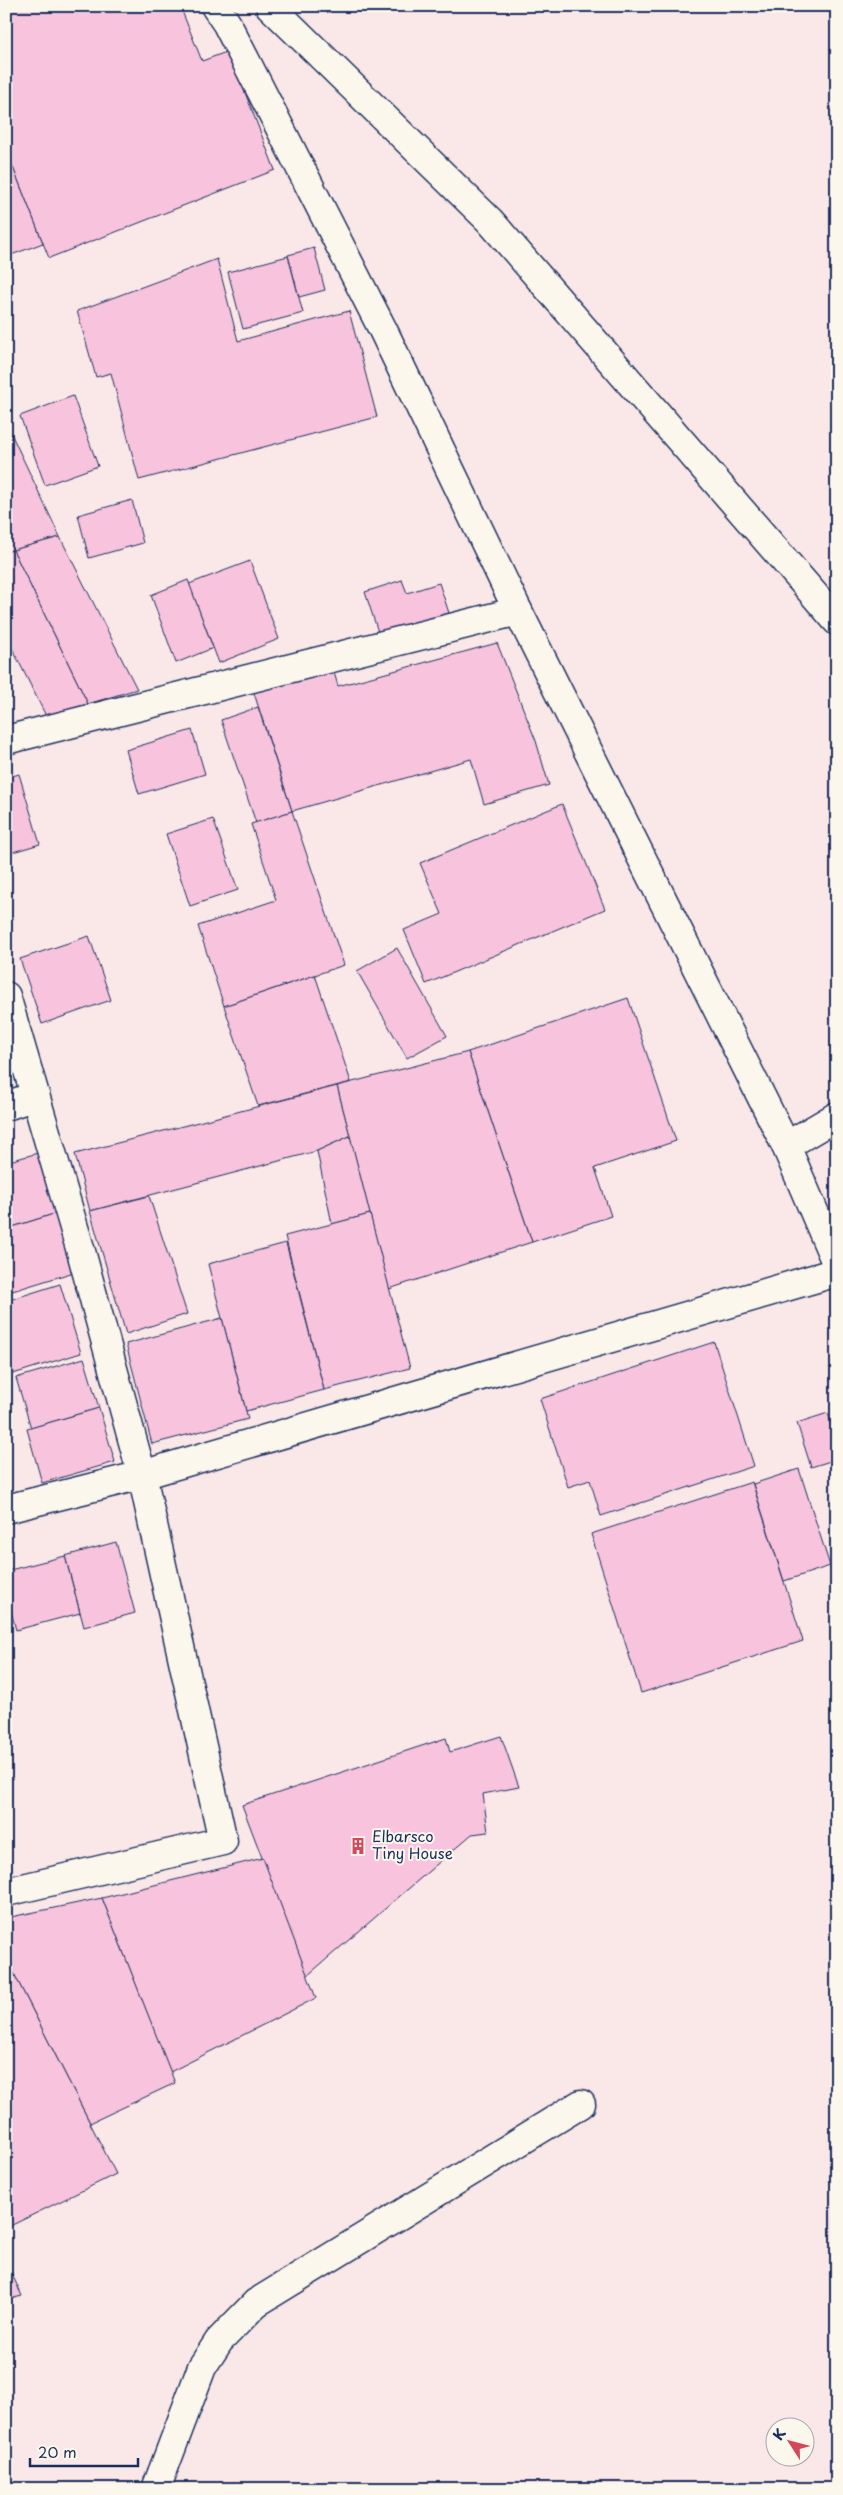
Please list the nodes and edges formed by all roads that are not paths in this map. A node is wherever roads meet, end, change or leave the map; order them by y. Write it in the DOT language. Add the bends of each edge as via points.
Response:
graph roads {
  1 [pos="215,6"];
  2 [pos="270,6"];
  3 [pos="518,611"];
  4 [pos="837,621"];
  5 [pos="6,740"];
  6 [pos="6,996"];
  7 [pos="35,1096"];
  8 [pos="6,1106"];
  9 [pos="837,1116"];
  10 [pos="786,1146"];
  11 [pos="837,1265"];
  12 [pos="837,1272"];
  13 [pos="142,1475"];
  14 [pos="6,1509"];
  15 [pos="6,1892"];
  16 [pos="580,2104"];
  17 [pos="156,2489"];
  1 -- 3 [label="street" via="384,332"];
  2 -- 4 [label="street" via="490,221"];
  3 -- 5 [label="street"];
  3 -- 10 [label="street"];
  6 -- 7 [label="street"];
  7 -- 8 [label="street"];
  7 -- 13 [label="street"];
  9 -- 10 [label="street"];
  10 -- 11 [label="street"];
  12 -- 13 [label="street"];
  13 -- 14 [label="street"];
  13 -- 15 [label="street" via="223,1841"];
  16 -- 17 [label="street" via="256,2303 219,2341 202,2368"];
}
